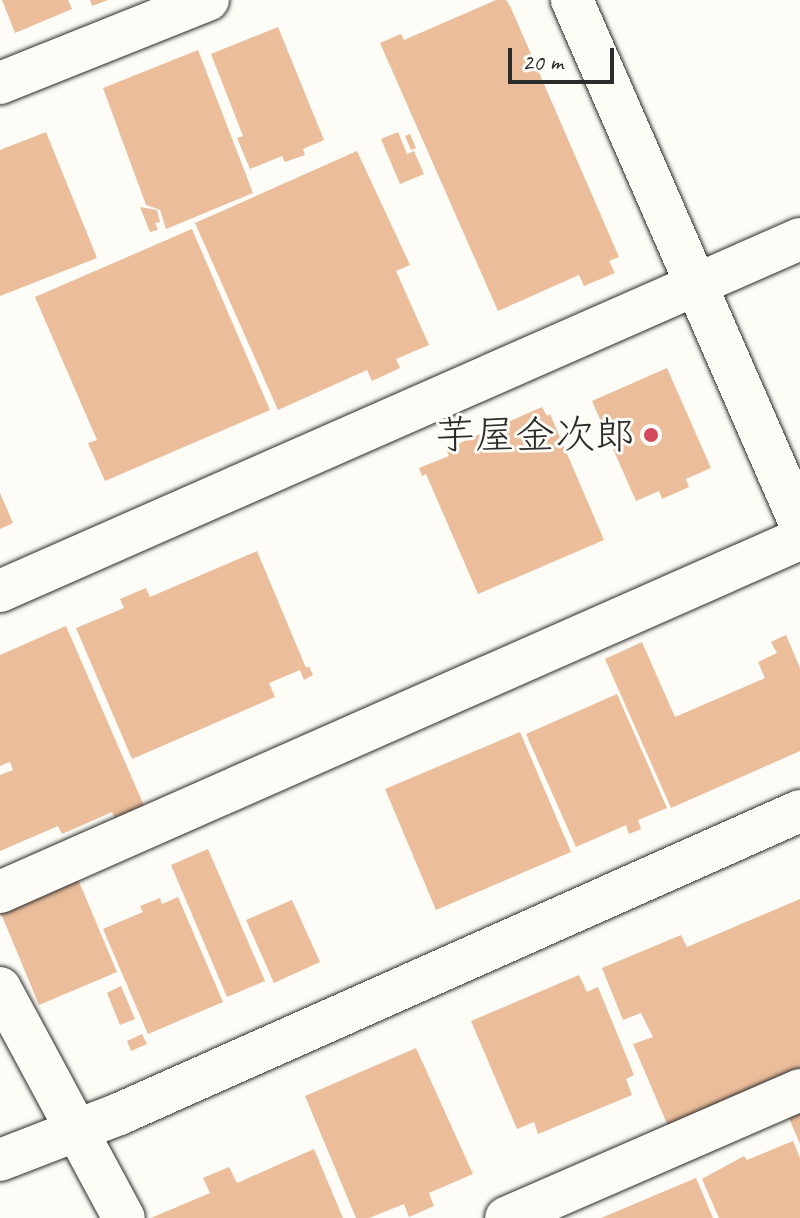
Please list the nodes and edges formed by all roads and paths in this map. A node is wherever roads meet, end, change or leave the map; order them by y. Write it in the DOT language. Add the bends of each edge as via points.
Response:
graph roads {
  1 [pos="208,0"];
  2 [pos="572,0"];
  3 [pos="0,83"];
  4 [pos="800,239"];
  5 [pos="696,284"];
  6 [pos="800,523"];
  7 [pos="800,539"];
  8 [pos="0,591"];
  9 [pos="800,811"];
  10 [pos="0,892"];
  11 [pos="0,988"];
  12 [pos="800,1090"];
  13 [pos="75,1130"];
  14 [pos="0,1160"];
  15 [pos="124,1218"];
  16 [pos="506,1218"];
  1 -- 3 [label="street"];
  2 -- 5 [label="street"];
  4 -- 5 [label="street"];
  5 -- 6 [label="street"];
  5 -- 8 [label="street"];
  7 -- 10 [label="street"];
  9 -- 13 [label="street"];
  11 -- 13 [label="street"];
  12 -- 16 [label="street"];
  13 -- 14 [label="street"];
  13 -- 15 [label="street"];
}
